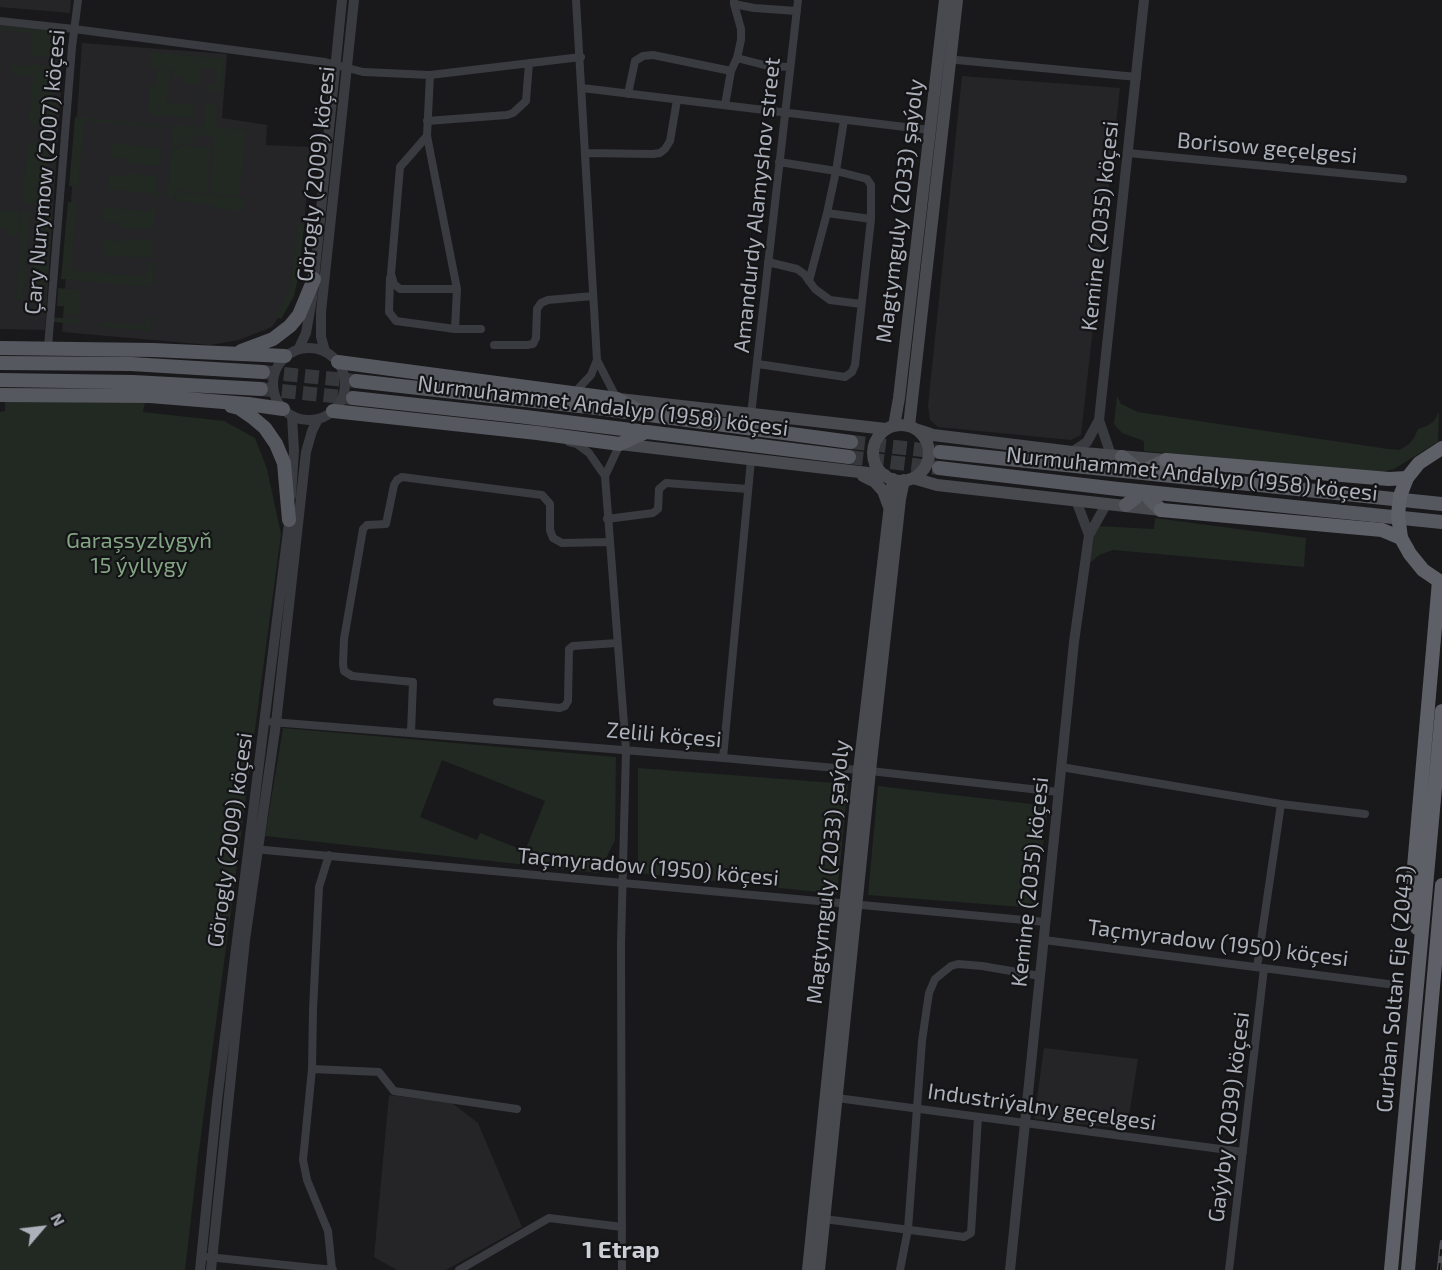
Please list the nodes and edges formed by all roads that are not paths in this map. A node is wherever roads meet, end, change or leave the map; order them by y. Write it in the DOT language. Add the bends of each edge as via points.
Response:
graph roads {
  1 [pos="78,0"];
  2 [pos="342,0"];
  3 [pos="354,0"];
  4 [pos="576,0"];
  5 [pos="798,0"];
  6 [pos="945,0"];
  7 [pos="957,0"];
  8 [pos="1144,0"];
  9 [pos="734,2"];
  10 [pos="797,10"];
  11 [pos="0,21"];
  12 [pos="74,28"];
  13 [pos="580,57"];
  14 [pos="737,58"];
  15 [pos="944,58"];
  16 [pos="529,63"];
  17 [pos="336,65"];
  18 [pos="790,67"];
  19 [pos="347,68"];
  20 [pos="731,71"];
  21 [pos="430,75"];
  22 [pos="1137,77"];
  23 [pos="582,88"];
  24 [pos="628,94"];
  25 [pos="677,100"];
  26 [pos="725,105"];
  27 [pos="785,113"];
  28 [pos="844,120"];
  29 [pos="428,121"];
  30 [pos="930,130"];
  31 [pos="428,136"];
  32 [pos="585,153"];
  33 [pos="1128,153"];
  34 [pos="779,162"];
  35 [pos="836,171"];
  36 [pos="1403,179"];
  37 [pos="827,213"];
  38 [pos="871,219"];
  39 [pos="768,262"];
  40 [pos="391,274"];
  41 [pos="314,279"];
  42 [pos="809,281"];
  43 [pos="457,290"];
  44 [pos="593,296"];
  45 [pos="861,304"];
  46 [pos="455,329"];
  47 [pos="481,329"];
  48 [pos="494,345"];
  49 [pos="48,347"];
  50 [pos="0,348"];
  51 [pos="299,348"];
  52 [pos="326,351"];
  53 [pos="225,354"];
  54 [pos="285,356"];
  55 [pos="597,360"];
  56 [pos="338,362"];
  57 [pos="0,363"];
  58 [pos="758,364"];
  59 [pos="263,372"];
  60 [pos="0,380"];
  61 [pos="356,381"];
  62 [pos="261,389"];
  63 [pos="574,393"];
  64 [pos="0,395"];
  65 [pos="353,398"];
  66 [pos="616,399"];
  67 [pos="527,400"];
  68 [pos="905,400"];
  69 [pos="215,401"];
  70 [pos="333,411"];
  71 [pos="288,412"];
  72 [pos="751,415"];
  73 [pos="518,416"];
  74 [pos="647,416"];
  75 [pos="318,419"];
  76 [pos="1099,420"];
  77 [pos="866,428"];
  78 [pos="890,428"];
  79 [pos="914,428"];
  80 [pos="646,432"];
  81 [pos="537,433"];
  82 [pos="933,435"];
  83 [pos="851,442"];
  84 [pos="620,444"];
  85 [pos="1442,448"];
  86 [pos="940,452"];
  87 [pos="1072,452"];
  88 [pos="1116,456"];
  89 [pos="849,457"];
  90 [pos="751,460"];
  91 [pos="1166,460"];
  92 [pos="939,468"];
  93 [pos="1141,472"];
  94 [pos="857,474"];
  95 [pos="605,476"];
  96 [pos="899,478"];
  97 [pos="1407,478"];
  98 [pos="937,485"];
  99 [pos="748,489"];
  100 [pos="1143,492"];
  101 [pos="900,499"];
  102 [pos="1076,500"];
  103 [pos="1107,504"];
  104 [pos="1442,504"];
  105 [pos="1126,505"];
  106 [pos="890,509"];
  107 [pos="1161,510"];
  108 [pos="607,519"];
  109 [pos="289,520"];
  110 [pos="1442,522"];
  111 [pos="1089,535"];
  112 [pos="1401,538"];
  113 [pos="609,542"];
  114 [pos="1440,582"];
  115 [pos="617,643"];
  116 [pos="498,702"];
  117 [pos="1442,711"];
  118 [pos="271,722"];
  119 [pos="411,734"];
  120 [pos="626,750"];
  121 [pos="723,758"];
  122 [pos="1061,767"];
  123 [pos="864,770"];
  124 [pos="1058,792"];
  125 [pos="1281,804"];
  126 [pos="1365,814"];
  127 [pos="253,848"];
  128 [pos="329,855"];
  129 [pos="624,882"];
  130 [pos="1442,885"];
  131 [pos="851,905"];
  132 [pos="1046,922"];
  133 [pos="1439,934"];
  134 [pos="1044,940"];
  135 [pos="1420,942"];
  136 [pos="1261,968"];
  137 [pos="1040,976"];
  138 [pos="1388,984"];
  139 [pos="312,1069"];
  140 [pos="837,1098"];
  141 [pos="517,1109"];
  142 [pos="918,1109"];
  143 [pos="978,1117"];
  144 [pos="1025,1124"];
  145 [pos="1243,1152"];
  146 [pos="824,1219"];
  147 [pos="622,1227"];
  148 [pos="908,1229"];
  149 [pos="207,1257"];
  150 [pos="200,1270"];
  151 [pos="211,1270"];
  152 [pos="332,1270"];
  153 [pos="459,1270"];
  154 [pos="622,1270"];
  155 [pos="808,1270"];
  156 [pos="819,1270"];
  157 [pos="900,1270"];
  158 [pos="1010,1270"];
  159 [pos="1229,1270"];
  160 [pos="1391,1270"];
  161 [pos="1408,1270"];
  1 -- 12 [label="street, Çary Nurymow (2007) köçesi"];
  2 -- 17 [label="street, Görogly (2009) köçesi"];
  3 -- 19 [label="street, Görogly (2009) köçesi"];
  4 -- 13 [label="street"];
  5 -- 10 [label="street, Amandurdy Alamyshov street"];
  6 -- 15 [label="main road, Magtymguly (2033) şaýoly"];
  7 -- 15 [label="main road, Magtymguly (2033) şaýoly"];
  8 -- 22 [label="street, Kemine (2035) köçesi"];
  9 -- 10 [label="street" via="754,9"];
  9 -- 14 [label="street" via="742,34"];
  10 -- 18 [label="street, Amandurdy Alamyshov street"];
  11 -- 12 [label="street"];
  12 -- 17 [label="street"];
  12 -- 49 [label="street, Çary Nurymow (2007) köçesi"];
  13 -- 16 [label="street"];
  13 -- 23 [label="street"];
  14 -- 18 [label="street"];
  14 -- 20 [label="street"];
  15 -- 22 [label="street"];
  15 -- 30 [label="main road, Magtymguly (2033) şaýoly"];
  15 -- 68 [label="main road, Magtymguly (2033) şaýoly"];
  16 -- 21 [label="street"];
  16 -- 29 [label="street" via="526,101 513,113"];
  17 -- 19 [label="street"];
  17 -- 41 [label="street, Görogly (2009) köçesi"];
  18 -- 27 [label="street, Amandurdy Alamyshov street"];
  19 -- 21 [label="street"];
  19 -- 52 [label="street, Görogly (2009) köçesi" via="321,312 321,337"];
  20 -- 24 [label="street" via="643,56 634,61"];
  20 -- 26 [label="street"];
  21 -- 29 [label="street"];
  22 -- 33 [label="street, Kemine (2035) köçesi"];
  23 -- 24 [label="street"];
  23 -- 32 [label="street"];
  24 -- 25 [label="street"];
  25 -- 26 [label="street"];
  25 -- 32 [label="street" via="670,141 660,153"];
  26 -- 27 [label="street"];
  27 -- 28 [label="street"];
  27 -- 34 [label="street, Amandurdy Alamyshov street"];
  28 -- 30 [label="street"];
  28 -- 35 [label="street"];
  29 -- 31 [label="street"];
  30 -- 68 [label="main road, Magtymguly (2033) şaýoly"];
  31 -- 40 [label="street" via="400,167"];
  31 -- 43 [label="street"];
  32 -- 44 [label="street"];
  33 -- 36 [label="street, Borisow geçelgesi"];
  33 -- 76 [label="street, Kemine (2035) köçesi"];
  34 -- 35 [label="street"];
  34 -- 39 [label="street, Amandurdy Alamyshov street"];
  35 -- 37 [label="street"];
  35 -- 38 [label="street" via="869,182"];
  37 -- 38 [label="street"];
  37 -- 42 [label="street"];
  38 -- 45 [label="street"];
  39 -- 42 [label="street" via="797,269"];
  39 -- 58 [label="street, Amandurdy Alamyshov street"];
  40 -- 43 [label="street" via="400,289"];
  40 -- 46 [label="street" via="391,318"];
  41 -- 51 [label="street, Görogly (2009) köçesi" via="309,321"];
  41 -- 53 [label="main road" via="299,315 285,330 258,346"];
  42 -- 45 [label="street" via="830,300"];
  43 -- 46 [label="street"];
  44 -- 48 [label="street" via="541,303 534,344"];
  44 -- 55 [label="street"];
  45 -- 58 [label="street" via="855,365 845,377"];
  46 -- 47 [label="street"];
  49 -- 50 [label="main road"];
  49 -- 53 [label="main road"];
  51 -- 52 [label="street"];
  51 -- 54 [label="street"];
  52 -- 56 [label="street"];
  53 -- 54 [label="main road"];
  54 -- 71 [label="street" via="273,380 275,396"];
  55 -- 63 [label="street, Nurmuhammet Andalyp (1958) köçesi" via="591,375"];
  55 -- 66 [label="street"];
  56 -- 63 [label="main road"];
  56 -- 70 [label="street" via="345,387"];
  57 -- 59 [label="main road" via="120,364"];
  58 -- 72 [label="street, Amandurdy Alamyshov street"];
  60 -- 62 [label="main road"];
  61 -- 67 [label="main road, Nurmuhammet Andalyp (1958) köçesi"];
  63 -- 66 [label="main road"];
  63 -- 67 [label="main road"];
  64 -- 69 [label="main road"];
  65 -- 73 [label="main road, Nurmuhammet Andalyp (1958) köçesi"];
  66 -- 72 [label="main road"];
  66 -- 74 [label="main road"];
  67 -- 74 [label="main road, Nurmuhammet Andalyp (1958) köçesi"];
  68 -- 77 [label="main road" via="890,418"];
  68 -- 78 [label="main road, Magtymguly (2033) şaýoly"];
  68 -- 79 [label="main road, Magtymguly (2033) şaýoly"];
  68 -- 82 [label="main road"];
  69 -- 71 [label="main road" via="263,405"];
  69 -- 109 [label="main road" via="252,417 276,444 284,463"];
  70 -- 75 [label="street"];
  70 -- 81 [label="main road"];
  71 -- 75 [label="street" via="302,419"];
  71 -- 109 [label="street, Görogly (2009) köçesi" via="294,451"];
  72 -- 77 [label="main road"];
  73 -- 80 [label="main road, Nurmuhammet Andalyp (1958) köçesi"];
  73 -- 81 [label="main road"];
  74 -- 83 [label="main road, Nurmuhammet Andalyp (1958) köçesi"];
  75 -- 118 [label="street, Görogly (2009) köçesi" via="306,452"];
  76 -- 87 [label="street, Nurmuhammet Andalyp (1958) köçesi" via="1087,442"];
  76 -- 88 [label="street, Kemine (2035) köçesi"];
  77 -- 78 [label="main road"];
  78 -- 79 [label="main road"];
  78 -- 96 [label="main road" via="880,435 875,461"];
  79 -- 82 [label="main road"];
  79 -- 96 [label="main road" via="928,446 929,456 921,472"];
  80 -- 84 [label="main road"];
  80 -- 89 [label="main road, Nurmuhammet Andalyp (1958) köçesi"];
  81 -- 84 [label="main road"];
  81 -- 95 [label="street" via="577,444 589,453"];
  82 -- 87 [label="main road"];
  84 -- 90 [label="main road"];
  84 -- 95 [label="street"];
  85 -- 97 [label="highway, bridge" via="1419,463"];
  86 -- 93 [label="main road, Nurmuhammet Andalyp (1958) köçesi"];
  87 -- 88 [label="main road"];
  88 -- 91 [label="main road"];
  88 -- 93 [label="main road"];
  90 -- 94 [label="main road"];
  90 -- 99 [label="street"];
  91 -- 93 [label="main road"];
  91 -- 97 [label="highway"];
  92 -- 100 [label="main road, Nurmuhammet Andalyp (1958) köçesi"];
  93 -- 104 [label="main road, Nurmuhammet Andalyp (1958) köçesi"];
  94 -- 96 [label="main road"];
  94 -- 106 [label="main road" via="883,490"];
  95 -- 108 [label="street"];
  96 -- 98 [label="main road"];
  96 -- 101 [label="main road, Magtymguly (2033) şaýoly"];
  96 -- 106 [label="main road, Magtymguly (2033) şaýoly"];
  97 -- 112 [label="highway, bridge" via="1398,515"];
  98 -- 101 [label="main road" via="912,489"];
  98 -- 102 [label="main road"];
  99 -- 108 [label="street" via="666,483 659,489 658,509 653,513"];
  99 -- 121 [label="street"];
  100 -- 105 [label="main road"];
  100 -- 107 [label="main road"];
  100 -- 110 [label="main road, Nurmuhammet Andalyp (1958) köçesi"];
  101 -- 123 [label="main road, Magtymguly (2033) şaýoly"];
  102 -- 103 [label="main road"];
  102 -- 111 [label="street, Kemine (2035) köçesi"];
  103 -- 105 [label="main road"];
  103 -- 111 [label="street, Nurmuhammet Andalyp (1958) köçesi"];
  105 -- 107 [label="main road"];
  106 -- 123 [label="main road, Magtymguly (2033) şaýoly"];
  107 -- 112 [label="highway" via="1382,530"];
  108 -- 113 [label="street"];
  109 -- 118 [label="street, Görogly (2009) köçesi"];
  111 -- 122 [label="street, Kemine (2035) köçesi"];
  112 -- 114 [label="highway, bridge" via="1423,570"];
  113 -- 115 [label="street"];
  113 -- 119 [label="street" via="561,543 553,538 550,504 542,495 402,477 397,480 386,524 367,525 363,529 343,664 344,671 352,676 413,682"];
  114 -- 135 [label="highway" via="1411,901"];
  115 -- 116 [label="street" via="569,649 565,706"];
  115 -- 120 [label="street"];
  117 -- 135 [label="highway, Gurban Soltan Eje (2043)"];
  118 -- 119 [label="street, Zelili köçesi"];
  118 -- 127 [label="street, Görogly (2009) köçesi"];
  119 -- 120 [label="street, Zelili köçesi"];
  120 -- 121 [label="street, Zelili köçesi"];
  120 -- 129 [label="street"];
  121 -- 123 [label="street, Zelili köçesi"];
  122 -- 124 [label="street, Kemine (2035) köçesi"];
  122 -- 125 [label="street"];
  123 -- 124 [label="street, Zelili köçesi"];
  123 -- 131 [label="main road, Magtymguly (2033) şaýoly"];
  124 -- 132 [label="street, Kemine (2035) köçesi"];
  125 -- 126 [label="street"];
  125 -- 136 [label="street, Gaýyby (2039) köçesi"];
  127 -- 128 [label="street, Taçmyradow (1950) köçesi"];
  127 -- 149 [label="street, Görogly (2009) köçesi"];
  128 -- 129 [label="street, Taçmyradow (1950) köçesi"];
  128 -- 139 [label="street" via="319,886"];
  129 -- 131 [label="street, Taçmyradow (1950) köçesi"];
  129 -- 147 [label="street"];
  130 -- 133 [label="highway, Gurban Soltan Eje (2043)"];
  131 -- 132 [label="street, Taçmyradow (1950) köçesi"];
  131 -- 140 [label="main road, Magtymguly (2033) şaýoly"];
  131 -- 155 [label="main road, Magtymguly (2033) şaýoly"];
  132 -- 134 [label="street, Kemine (2035) köçesi"];
  133 -- 161 [label="highway, Gurban Soltan Eje (2043)"];
  134 -- 136 [label="street, Taçmyradow (1950) köçesi"];
  134 -- 137 [label="street, Kemine (2035) köçesi"];
  135 -- 160 [label="highway, Gurban Soltan Eje (2043)"];
  136 -- 138 [label="street, Taçmyradow (1950) köçesi"];
  136 -- 145 [label="street, Gaýyby (2039) köçesi"];
  137 -- 142 [label="street" via="958,964 935,980 929,993 922,1041"];
  137 -- 144 [label="street, Kemine (2035) köçesi"];
  139 -- 141 [label="street" via="379,1072 394,1091"];
  139 -- 152 [label="street" via="303,1160 328,1231"];
  140 -- 142 [label="street, Industriýalny geçelgesi"];
  140 -- 146 [label="main road, Magtymguly (2033) şaýoly"];
  142 -- 143 [label="street, Industriýalny geçelgesi"];
  142 -- 148 [label="street"];
  143 -- 144 [label="street, Industriýalny geçelgesi"];
  143 -- 148 [label="street" via="971,1233 964,1237"];
  144 -- 145 [label="street, Industriýalny geçelgesi"];
  144 -- 158 [label="street, Kemine (2035) köçesi"];
  145 -- 159 [label="street, Gaýyby (2039) köçesi"];
  146 -- 148 [label="street"];
  146 -- 156 [label="main road, Magtymguly (2033) şaýoly"];
  147 -- 153 [label="street" via="549,1218"];
  147 -- 154 [label="street"];
  148 -- 157 [label="street"];
  149 -- 150 [label="street, Görogly (2009) köçesi"];
  149 -- 151 [label="street, Görogly (2009) köçesi"];
  149 -- 152 [label="street"];
}
